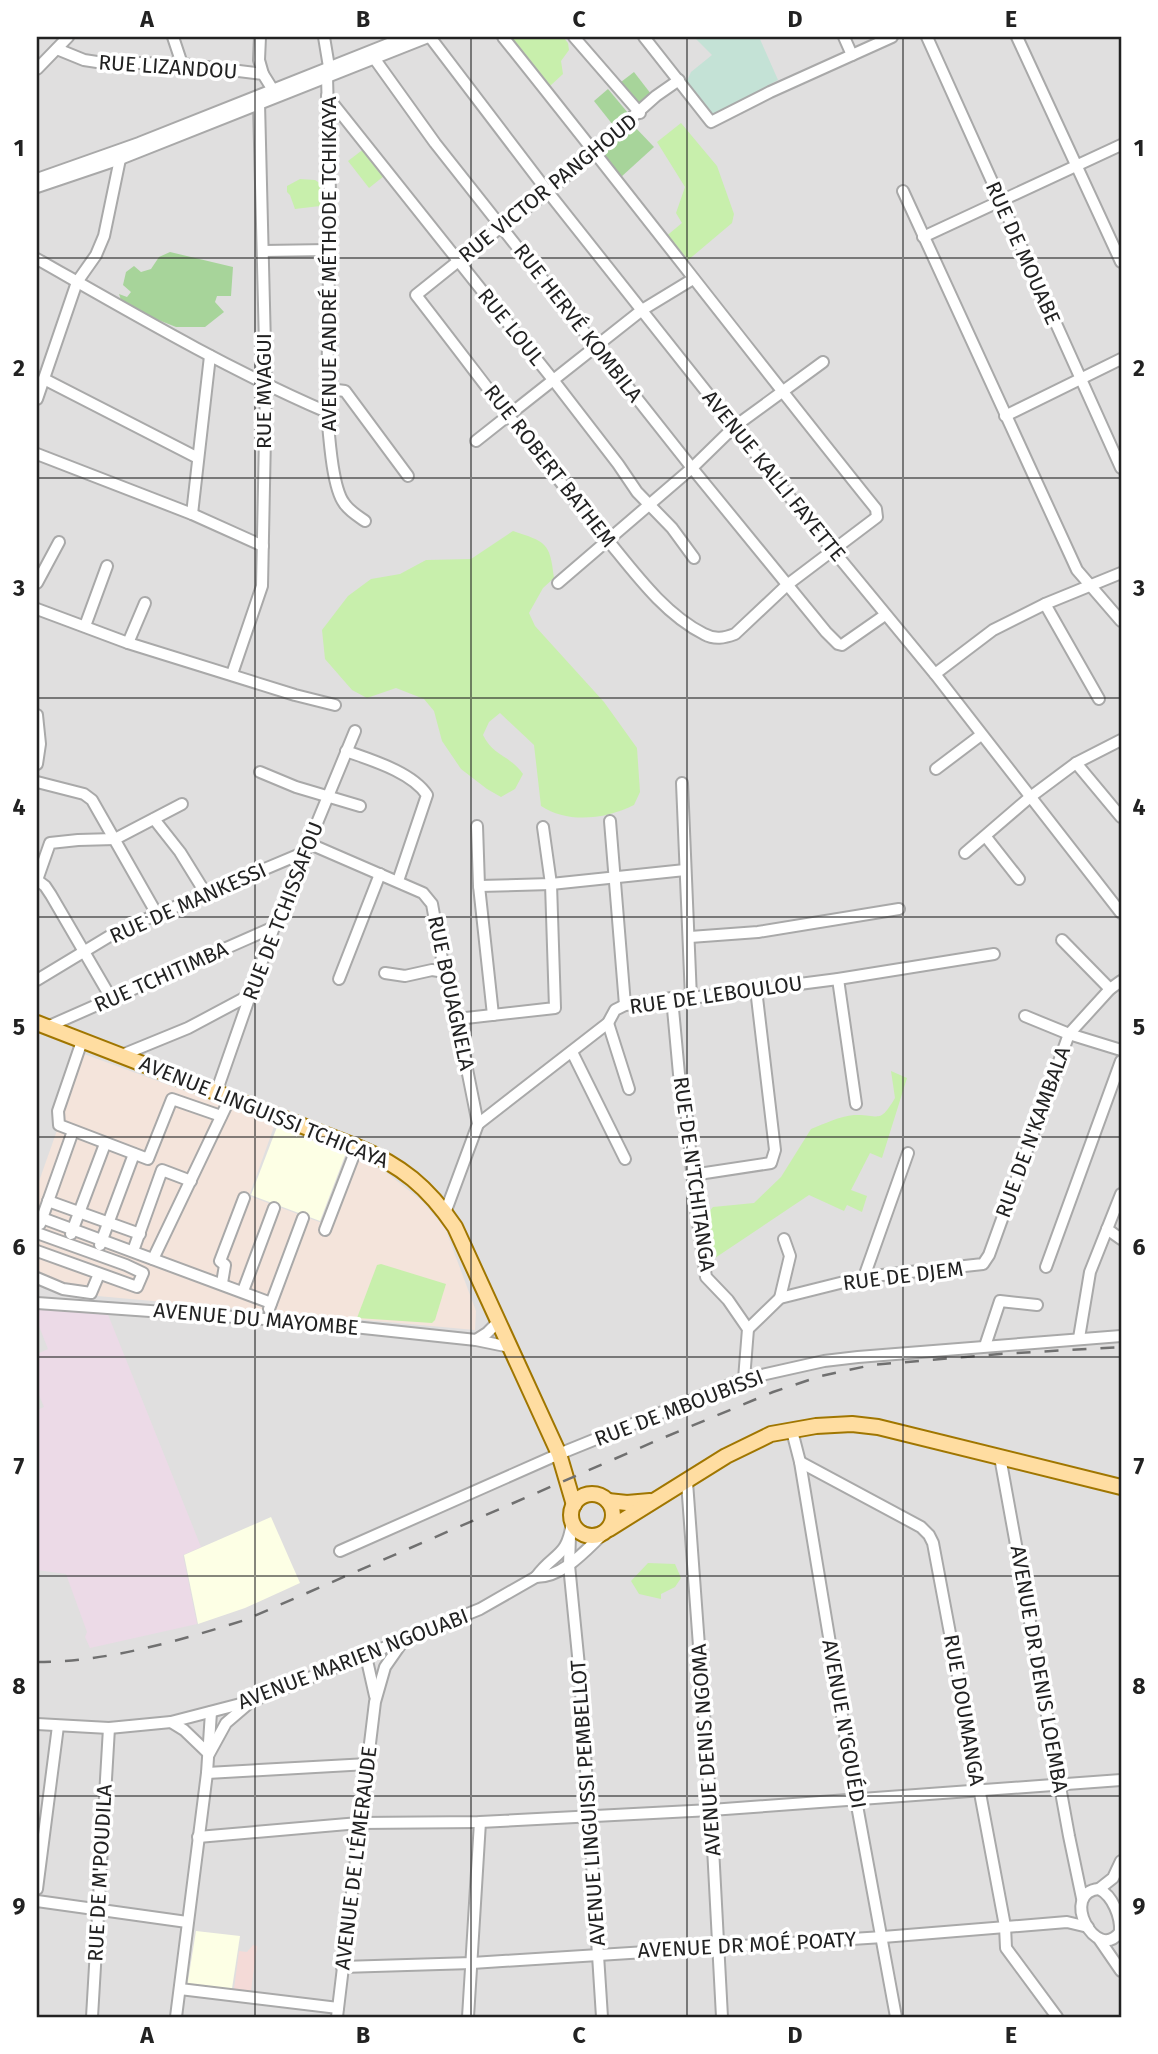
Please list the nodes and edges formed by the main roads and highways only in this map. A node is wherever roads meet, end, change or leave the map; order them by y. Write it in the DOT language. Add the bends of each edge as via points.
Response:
graph roads {
  1 [pos="42,1025"];
  2 [pos="566,1471"];
  3 [pos="1121,1487"];
  4 [pos="594,1494"];
  5 [pos="655,1500"];
  6 [pos="608,1501"];
  7 [pos="574,1505"];
  8 [pos="606,1531"];
  1 -- 2 [label="main road, AVENUE LINGUISSI TCHICAYA" via="385,1158 403,1169 445,1213 459,1236"];
  2 -- 4 [label="main road"];
  2 -- 7 [label="main road"];
  3 -- 5 [label="main road, AVENUE MARIEN NGOUABI" via="852,1424 771,1434"];
  4 -- 6 [label="main road"];
  4 -- 7 [label="main road" via="579,1498"];
  5 -- 6 [label="main road, AVENUE MARIEN NGOUABI"];
  5 -- 8 [label="main road, AVENUE MARIEN NGOUABI"];
  6 -- 8 [label="main road" via="614,1515"];
  7 -- 8 [label="main road" via="572,1521 581,1534 596,1536"];
}
